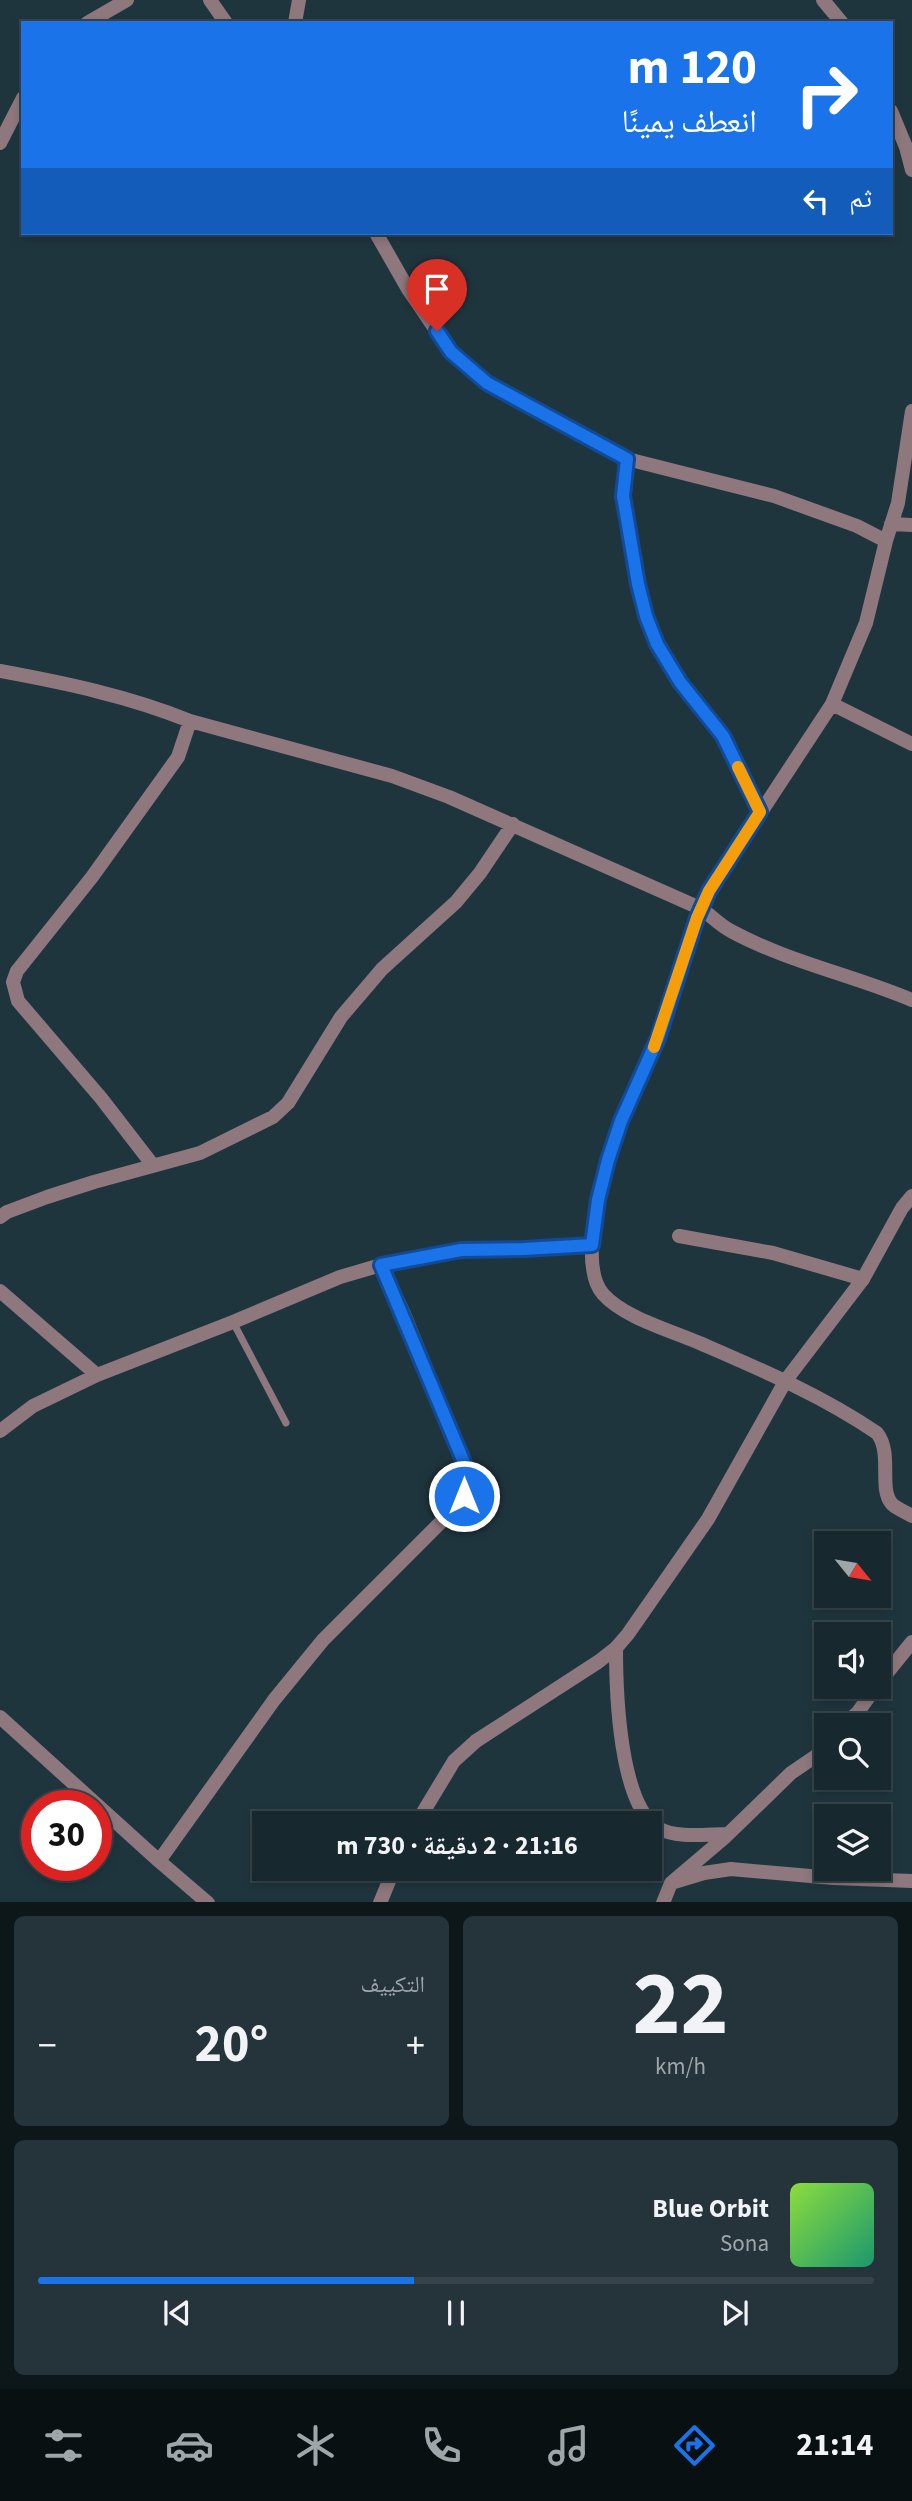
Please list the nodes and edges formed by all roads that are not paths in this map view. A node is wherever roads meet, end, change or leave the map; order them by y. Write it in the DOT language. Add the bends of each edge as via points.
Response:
graph roads {
  1 [pos="127,0"];
  2 [pos="210,0"];
  3 [pos="299,0"];
  4 [pos="823,0"];
  5 [pos="90,21"];
  6 [pos="225,21"];
  7 [pos="295,21"];
  8 [pos="840,21"];
  9 [pos="21,102"];
  10 [pos="893,116"];
  11 [pos="0,143"];
  12 [pos="912,170"];
  13 [pos="377,235"];
  14 [pos="912,411"];
  15 [pos="627,459"];
  16 [pos="891,524"];
  17 [pos="912,525"];
  18 [pos="886,541"];
  19 [pos="0,671"];
  20 [pos="832,704"];
  21 [pos="190,720"];
  22 [pos="912,744"];
  23 [pos="760,812"];
  24 [pos="513,824"];
  25 [pos="702,908"];
  26 [pos="912,1000"];
  27 [pos="152,1164"];
  28 [pos="912,1196"];
  29 [pos="0,1217"];
  30 [pos="679,1236"];
  31 [pos="592,1245"];
  32 [pos="381,1265"];
  33 [pos="863,1279"];
  34 [pos="0,1291"];
  35 [pos="233,1322"];
  36 [pos="97,1375"];
  37 [pos="786,1380"];
  38 [pos="286,1423"];
  39 [pos="0,1431"];
  40 [pos="912,1516"];
  41 [pos="912,1642"];
  42 [pos="616,1648"];
  43 [pos="891,1668"];
  44 [pos="0,1717"];
  45 [pos="814,1757"];
  46 [pos="424,1811"];
  47 [pos="728,1834"];
  48 [pos="159,1861"];
  49 [pos="389,1881"];
  50 [pos="912,1881"];
  51 [pos="671,1883"];
  52 [pos="208,1902"];
  53 [pos="380,1902"];
  54 [pos="663,1902"];
  1 -- 5 [label="street"];
  2 -- 6 [label="street"];
  3 -- 7 [label="street"];
  4 -- 8 [label="street"];
  9 -- 11 [label="street"];
  10 -- 12 [label="street"];
  13 -- 15 [label="street" via="451,352 487,383"];
  14 -- 16 [label="street"];
  15 -- 18 [label="street" via="774,496"];
  15 -- 23 [label="street" via="623,496 646,616 680,682 723,736"];
  16 -- 17 [label="street"];
  16 -- 18 [label="street"];
  18 -- 20 [label="street" via="866,623"];
  19 -- 21 [label="street" via="83,686"];
  20 -- 22 [label="street"];
  20 -- 23 [label="street"];
  21 -- 24 [label="street" via="392,776"];
  21 -- 27 [label="street" via="178,757 13,982 19,1001"];
  23 -- 25 [label="street"];
  24 -- 25 [label="street"];
  24 -- 27 [label="street" via="456,902 382,969 341,1017 288,1103 273,1117 200,1153"];
  25 -- 26 [label="street" via="729,930 785,956"];
  25 -- 31 [label="street" via="658,1038 608,1160"];
  27 -- 29 [label="street"];
  28 -- 33 [label="street"];
  30 -- 33 [label="street" via="774,1253"];
  31 -- 32 [label="street" via="461,1250"];
  31 -- 37 [label="street" via="602,1294 627,1312"];
  32 -- 35 [label="street" via="340,1277"];
  32 -- 48 [label="street" via="468,1472 464,1496 323,1640 274,1700"];
  33 -- 37 [label="street"];
  34 -- 36 [label="street"];
  35 -- 36 [label="street"];
  35 -- 38 [label="lane"];
  36 -- 39 [label="street" via="33,1406"];
  37 -- 40 [label="street" via="877,1433 886,1453 890,1502"];
  37 -- 42 [label="street" via="708,1519"];
  41 -- 43 [label="street"];
  42 -- 46 [label="street" via="476,1741 454,1761"];
  42 -- 47 [label="street" via="616,1695 637,1802 652,1823 668,1832"];
  44 -- 48 [label="street"];
  45 -- 47 [label="street" via="791,1773"];
  47 -- 51 [label="street"];
  48 -- 52 [label="street"];
  49 -- 53 [label="street"];
  50 -- 51 [label="street" via="731,1869"];
  51 -- 54 [label="street"];
}
